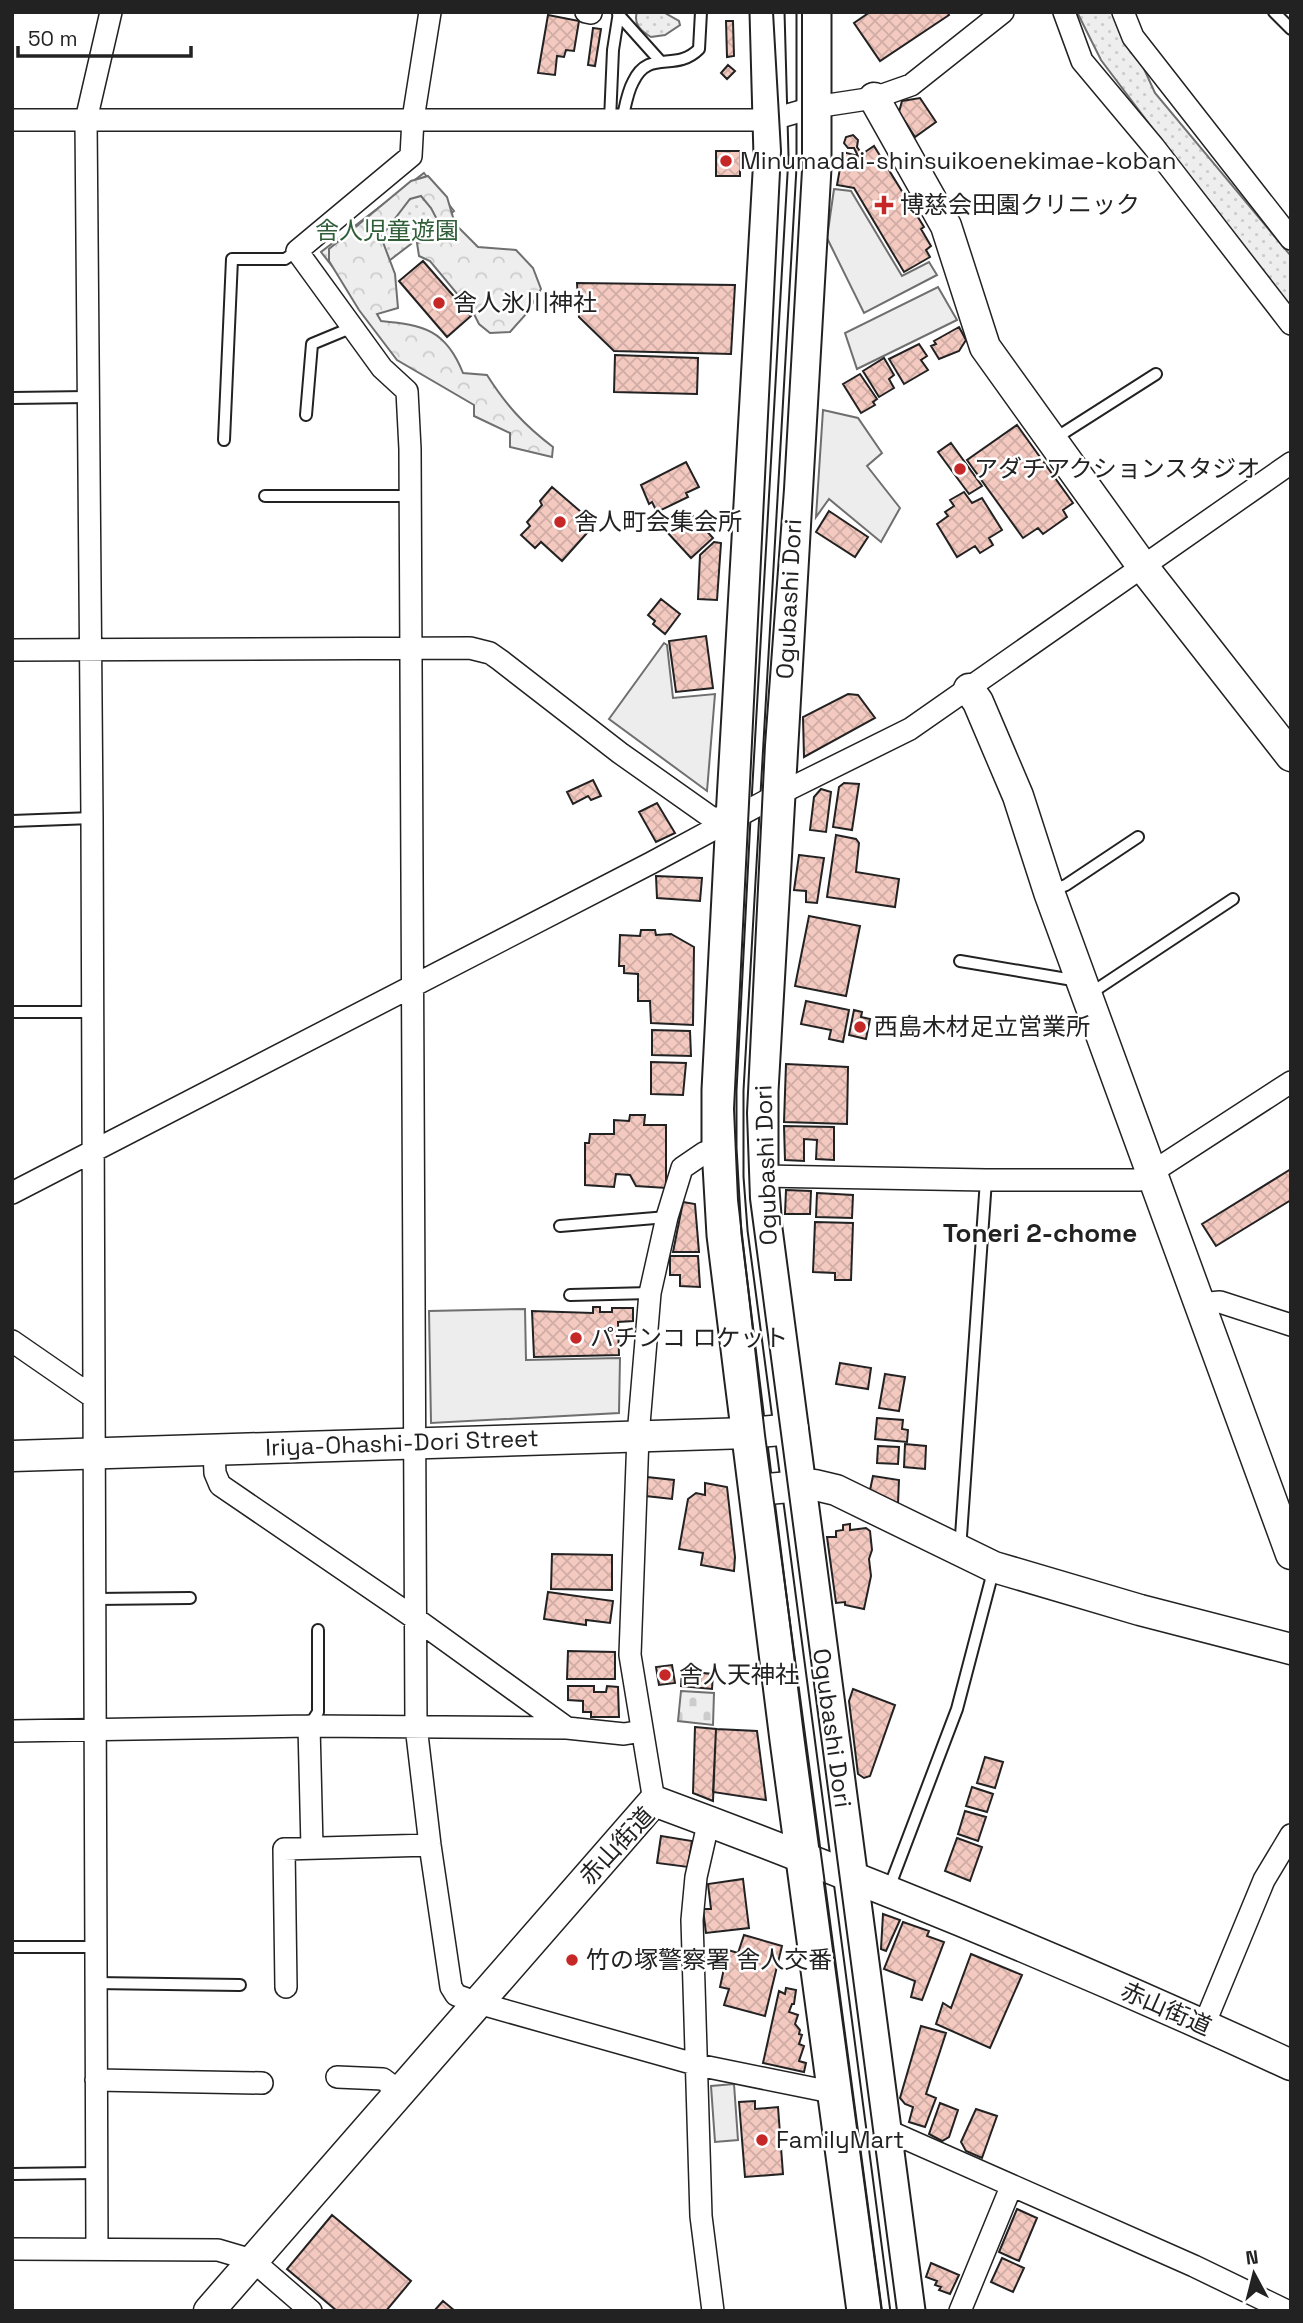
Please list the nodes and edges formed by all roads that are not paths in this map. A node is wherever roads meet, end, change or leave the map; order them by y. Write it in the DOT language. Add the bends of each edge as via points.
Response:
graph roads {
  1 [pos="111,12"];
  2 [pos="430,12"];
  3 [pos="701,12"];
  4 [pos="768,12"];
  5 [pos="814,12"];
  6 [pos="1003,12"];
  7 [pos="1063,12"];
  8 [pos="1123,12"];
  9 [pos="1274,12"];
  10 [pos="619,13"];
  11 [pos="1291,29"];
  12 [pos="662,62"];
  13 [pos="874,98"];
  14 [pos="815,107"];
  15 [pos="413,119"];
  16 [pos="12,120"];
  17 [pos="86,120"];
  18 [pos="616,120"];
  19 [pos="770,120"];
  20 [pos="1291,239"];
  21 [pos="297,251"];
  22 [pos="1291,324"];
  23 [pos="354,327"];
  24 [pos="1156,374"];
  25 [pos="88,397"];
  26 [pos="12,398"];
  27 [pos="306,415"];
  28 [pos="224,440"];
  29 [pos="1052,440"];
  30 [pos="1291,463"];
  31 [pos="265,496"];
  32 [pos="410,496"];
  33 [pos="1143,567"];
  34 [pos="411,649"];
  35 [pos="12,650"];
  36 [pos="90,650"];
  37 [pos="969,689"];
  38 [pos="1291,756"];
  39 [pos="777,795"];
  40 [pos="92,818"];
  41 [pos="733,818"];
  42 [pos="12,821"];
  43 [pos="1138,837"];
  44 [pos="1049,892"];
  45 [pos="1233,899"];
  46 [pos="960,961"];
  47 [pos="1084,984"];
  48 [pos="414,986"];
  49 [pos="12,1012"];
  50 [pos="93,1012"];
  51 [pos="1291,1082"];
  52 [pos="719,1148"];
  53 [pos="93,1150"];
  54 [pos="1151,1175"];
  55 [pos="761,1176"];
  56 [pos="986,1180"];
  57 [pos="12,1193"];
  58 [pos="667,1217"];
  59 [pos="560,1226"];
  60 [pos="650,1293"];
  61 [pos="570,1295"];
  62 [pos="1198,1304"];
  63 [pos="1291,1325"];
  64 [pos="12,1341"];
  65 [pos="93,1397"];
  66 [pos="793,1429"];
  67 [pos="748,1433"];
  68 [pos="638,1436"];
  69 [pos="415,1443"];
  70 [pos="214,1450"];
  71 [pos="94,1453"];
  72 [pos="12,1456"];
  73 [pos="799,1485"];
  74 [pos="755,1490"];
  75 [pos="956,1549"];
  76 [pos="1291,1554"];
  77 [pos="994,1567"];
  78 [pos="190,1598"];
  79 [pos="95,1599"];
  80 [pos="415,1619"];
  81 [pos="317,1630"];
  82 [pos="1291,1649"];
  83 [pos="309,1726"];
  84 [pos="416,1726"];
  85 [pos="566,1728"];
  86 [pos="94,1729"];
  87 [pos="12,1731"];
  88 [pos="642,1731"];
  89 [pos="654,1801"];
  90 [pos="709,1820"];
  91 [pos="1291,1835"];
  92 [pos="430,1845"];
  93 [pos="312,1847"];
  94 [pos="804,1857"];
  95 [pos="852,1876"];
  96 [pos="888,1891"];
  97 [pos="12,1947"];
  98 [pos="95,1947"];
  99 [pos="95,1983"];
  100 [pos="240,1984"];
  101 [pos="286,1987"];
  102 [pos="478,2003"];
  103 [pos="1204,2025"];
  104 [pos="698,2065"];
  105 [pos="1291,2065"];
  106 [pos="337,2077"];
  107 [pos="96,2081"];
  108 [pos="262,2082"];
  109 [pos="399,2091"];
  110 [pos="836,2093"];
  111 [pos="884,2129"];
  112 [pos="96,2173"];
  113 [pos="12,2175"];
  114 [pos="1011,2187"];
  115 [pos="12,2249"];
  116 [pos="97,2249"];
  117 [pos="252,2260"];
  118 [pos="209,2311"];
  119 [pos="311,2311"];
  120 [pos="713,2311"];
  121 [pos="864,2311"];
  122 [pos="908,2311"];
  123 [pos="960,2311"];
  124 [pos="1287,2311"];
  1 -- 17 [label="street"];
  2 -- 15 [label="street"];
  3 -- 12 [label="lane" via="699,49 680,62"];
  4 -- 19 [label="main road, Ogubashi Dori"];
  5 -- 14 [label="main road, Ogubashi Dori"];
  6 -- 13 [label="street" via="911,85"];
  7 -- 22 [label="street" via="1082,61"];
  8 -- 20 [label="street" via="1133,37"];
  9 -- 11 [label="lane"];
  10 -- 12 [label="lane"];
  10 -- 18 [label="lane" via="612,50"];
  12 -- 18 [label="lane" via="640,69"];
  13 -- 14 [label="street"];
  13 -- 29 [label="street" via="946,226 985,347"];
  14 -- 19 [label="street"];
  14 -- 39 [label="main road, Ogubashi Dori"];
  15 -- 17 [label="street"];
  15 -- 18 [label="street"];
  15 -- 21 [label="street" via="411,156"];
  16 -- 17 [label="street"];
  17 -- 25 [label="street"];
  18 -- 19 [label="street"];
  19 -- 41 [label="main road, Ogubashi Dori"];
  21 -- 23 [label="street"];
  21 -- 28 [label="lane" via="285,259 232,259"];
  23 -- 27 [label="lane" via="312,344"];
  23 -- 32 [label="street" via="382,368 407,391"];
  24 -- 29 [label="lane"];
  25 -- 26 [label="lane"];
  25 -- 36 [label="street"];
  29 -- 33 [label="street"];
  30 -- 33 [label="street"];
  31 -- 32 [label="lane"];
  32 -- 34 [label="street"];
  33 -- 37 [label="street"];
  33 -- 38 [label="street"];
  34 -- 36 [label="street"];
  34 -- 41 [label="street" via="470,648 490,653 712,818"];
  34 -- 48 [label="street"];
  35 -- 36 [label="street"];
  36 -- 40 [label="street"];
  37 -- 39 [label="street" via="910,729"];
  37 -- 44 [label="street" via="1018,796"];
  39 -- 41 [label="street"];
  39 -- 55 [label="main road, Ogubashi Dori" via="761,1091"];
  40 -- 42 [label="lane"];
  40 -- 50 [label="street"];
  41 -- 48 [label="street"];
  41 -- 52 [label="main road, Ogubashi Dori"];
  43 -- 44 [label="lane"];
  44 -- 47 [label="street"];
  45 -- 47 [label="lane"];
  46 -- 47 [label="lane"];
  47 -- 54 [label="street"];
  48 -- 53 [label="street"];
  48 -- 69 [label="street"];
  49 -- 50 [label="lane"];
  50 -- 53 [label="street"];
  51 -- 54 [label="street"];
  52 -- 58 [label="street" via="682,1168"];
  52 -- 67 [label="main road, Ogubashi Dori" via="724,1235"];
  53 -- 57 [label="street"];
  53 -- 65 [label="street"];
  54 -- 56 [label="street" via="1140,1180"];
  54 -- 62 [label="street"];
  55 -- 56 [label="street"];
  55 -- 66 [label="main road, Ogubashi Dori"];
  56 -- 75 [label="lane" via="961,1536"];
  58 -- 59 [label="lane"];
  58 -- 60 [label="street"];
  60 -- 61 [label="lane"];
  60 -- 68 [label="street"];
  62 -- 63 [label="street" via="1220,1302"];
  62 -- 76 [label="street"];
  64 -- 65 [label="street"];
  65 -- 71 [label="street"];
  66 -- 67 [label="street, Iriya-Ohashi-Dori Street"];
  66 -- 73 [label="main road, Ogubashi Dori"];
  67 -- 68 [label="street, Iriya-Ohashi-Dori Street"];
  67 -- 74 [label="main road, Ogubashi Dori"];
  68 -- 69 [label="street, Iriya-Ohashi-Dori Street"];
  68 -- 88 [label="street" via="630,1655"];
  69 -- 70 [label="street, Iriya-Ohashi-Dori Street"];
  69 -- 80 [label="street"];
  70 -- 71 [label="street, Iriya-Ohashi-Dori Street"];
  70 -- 80 [label="street" via="220,1485"];
  71 -- 72 [label="street, Iriya-Ohashi-Dori Street"];
  71 -- 79 [label="street"];
  73 -- 74 [label="street"];
  73 -- 75 [label="street" via="836,1490"];
  73 -- 95 [label="main road, Ogubashi Dori"];
  74 -- 94 [label="main road, Ogubashi Dori"];
  75 -- 77 [label="street"];
  77 -- 82 [label="street"];
  77 -- 96 [label="lane" via="957,1709"];
  78 -- 79 [label="lane"];
  79 -- 86 [label="street"];
  80 -- 84 [label="street"];
  80 -- 85 [label="street"];
  81 -- 83 [label="lane" via="318,1712"];
  83 -- 84 [label="street"];
  83 -- 86 [label="street"];
  83 -- 93 [label="street"];
  84 -- 85 [label="street"];
  84 -- 92 [label="street"];
  85 -- 88 [label="street" via="624,1734"];
  86 -- 87 [label="street"];
  86 -- 98 [label="street"];
  88 -- 89 [label="street"];
  89 -- 90 [label="street, 赤山街道"];
  89 -- 102 [label="street, 赤山街道"];
  90 -- 94 [label="street, 赤山街道"];
  90 -- 104 [label="street" via="692,1920"];
  91 -- 103 [label="street" via="1264,1880"];
  92 -- 93 [label="street"];
  92 -- 102 [label="street" via="451,1987 456,1995"];
  93 -- 101 [label="street" via="284,1849"];
  94 -- 95 [label="street, 赤山街道"];
  94 -- 110 [label="main road, Ogubashi Dori"];
  95 -- 96 [label="street, 赤山街道"];
  95 -- 111 [label="main road, Ogubashi Dori"];
  96 -- 103 [label="street, 赤山街道"];
  97 -- 98 [label="lane"];
  98 -- 99 [label="street"];
  99 -- 100 [label="lane"];
  99 -- 107 [label="street"];
  102 -- 104 [label="street"];
  102 -- 109 [label="street, 赤山街道"];
  103 -- 105 [label="street, 赤山街道"];
  104 -- 110 [label="street"];
  104 -- 120 [label="street" via="701,2216"];
  106 -- 109 [label="street" via="383,2078"];
  107 -- 108 [label="street"];
  107 -- 112 [label="street"];
  109 -- 117 [label="street, 赤山街道"];
  110 -- 121 [label="main road, Ogubashi Dori"];
  111 -- 114 [label="street"];
  111 -- 122 [label="main road, Ogubashi Dori"];
  112 -- 113 [label="lane"];
  112 -- 116 [label="street"];
  114 -- 123 [label="street"];
  114 -- 124 [label="street"];
  115 -- 116 [label="street"];
  116 -- 117 [label="street" via="218,2250"];
  117 -- 118 [label="street, 赤山街道"];
  117 -- 119 [label="street"];
}
